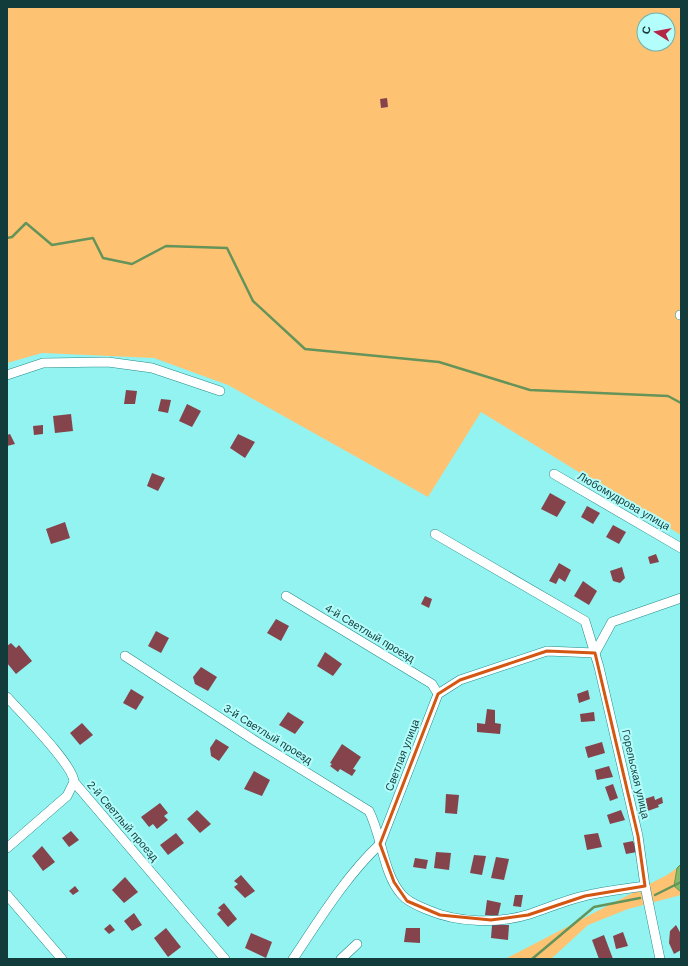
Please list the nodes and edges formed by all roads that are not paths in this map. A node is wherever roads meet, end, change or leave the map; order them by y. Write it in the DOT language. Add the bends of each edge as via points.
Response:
graph roads {
  1 [pos="7,375"];
  2 [pos="220,391"];
  3 [pos="554,474"];
  4 [pos="435,534"];
  5 [pos="681,548"];
  6 [pos="286,596"];
  7 [pos="681,598"];
  8 [pos="595,652"];
  9 [pos="125,656"];
  10 [pos="438,694"];
  11 [pos="7,697"];
  12 [pos="74,782"];
  13 [pos="380,844"];
  14 [pos="7,848"];
  15 [pos="645,886"];
  16 [pos="7,895"];
  17 [pos="357,944"];
  18 [pos="62,959"];
  19 [pos="225,959"];
  20 [pos="293,959"];
  21 [pos="341,959"];
  22 [pos="660,959"];
  1 -- 2 [label="street" via="43,363 108,362 152,368"];
  3 -- 5 [label="street, Любомудрова улица"];
  4 -- 8 [label="street, Горельская улица" via="585,621"];
  6 -- 10 [label="street, 4-й Светлый проезд" via="432,684"];
  7 -- 8 [label="street" via="612,622"];
  8 -- 10 [label="street" via="547,651 460,680"];
  8 -- 15 [label="street, Горельская улица" via="638,836"];
  9 -- 13 [label="street, 3-й Светлый проезд" via="369,811"];
  10 -- 13 [label="street, Светлая улица"];
  11 -- 12 [label="street, 2-й Светлый проезд" via="65,763 74,777"];
  12 -- 14 [label="street" via="67,796"];
  12 -- 19 [label="street, 2-й Светлый проезд"];
  13 -- 15 [label="street, 3-й Светлый проезд" via="401,894 414,905 440,915 466,919 506,919 528,915 585,896"];
  13 -- 20 [label="street, Светлая улица" via="366,857"];
  15 -- 22 [label="street, Горельская улица"];
  16 -- 18 [label="street"];
  17 -- 21 [label="street"];
}
